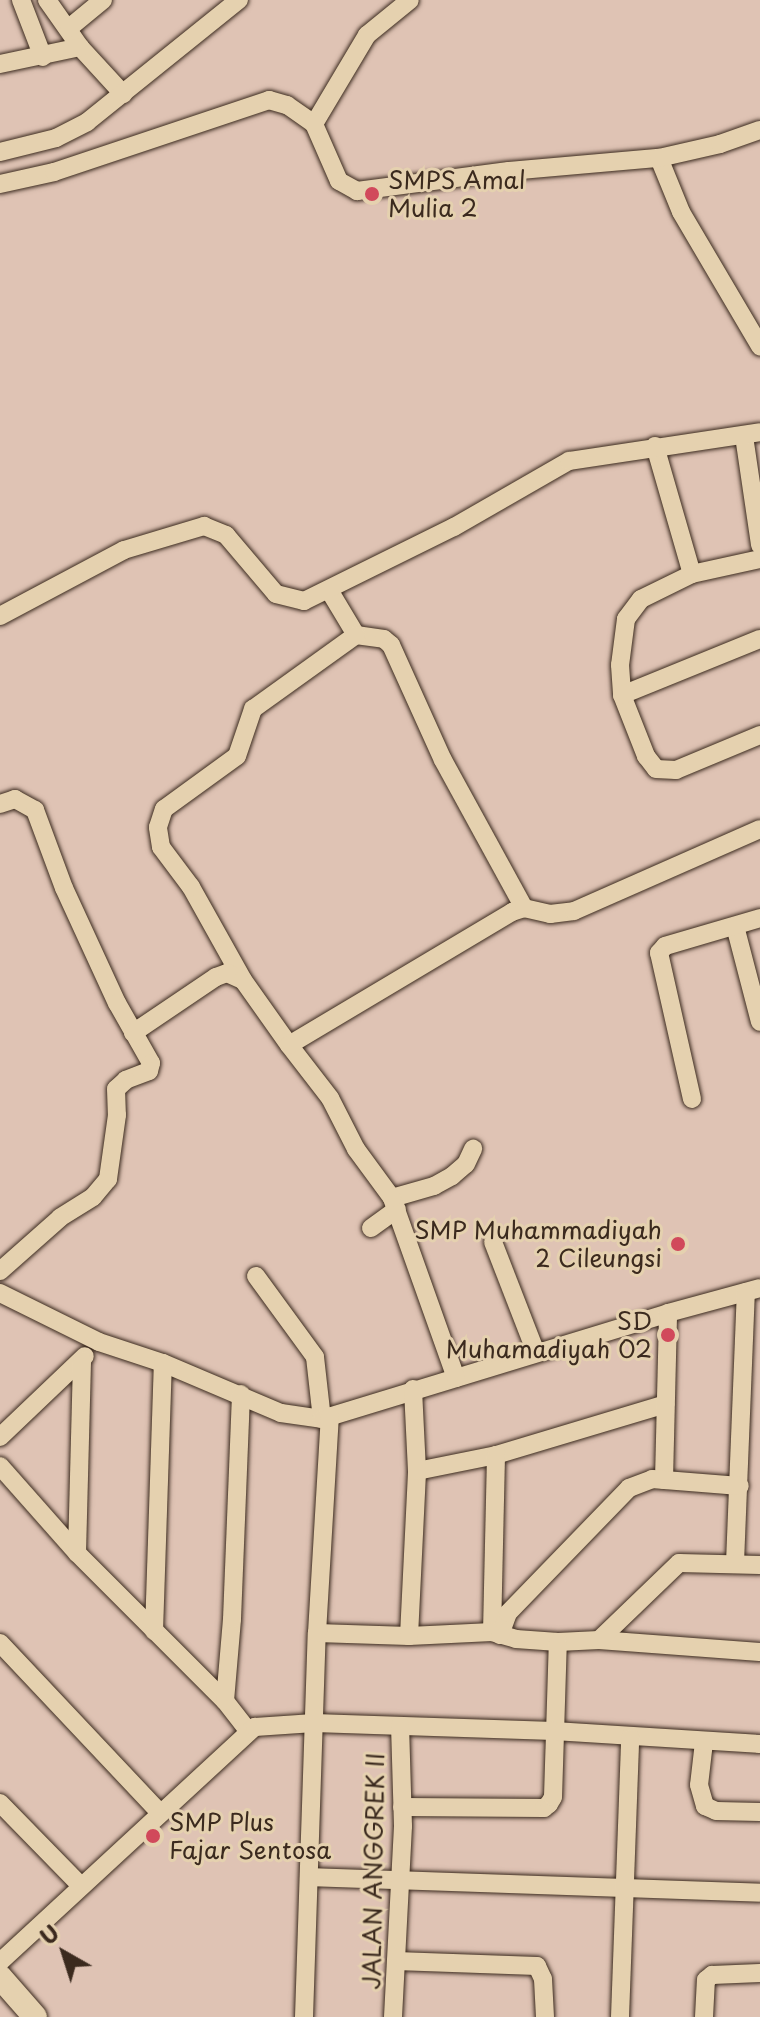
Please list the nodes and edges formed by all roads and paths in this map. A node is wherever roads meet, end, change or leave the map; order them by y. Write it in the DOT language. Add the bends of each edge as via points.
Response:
graph roads {
  1 [pos="21,0"];
  2 [pos="47,0"];
  3 [pos="103,0"];
  4 [pos="239,0"];
  5 [pos="410,0"];
  6 [pos="69,28"];
  7 [pos="80,47"];
  8 [pos="43,57"];
  9 [pos="0,64"];
  10 [pos="123,94"];
  11 [pos="314,124"];
  12 [pos="760,130"];
  13 [pos="0,152"];
  14 [pos="659,158"];
  15 [pos="0,184"];
  16 [pos="760,346"];
  17 [pos="752,434"];
  18 [pos="655,446"];
  19 [pos="760,545"];
  20 [pos="760,559"];
  21 [pos="692,574"];
  22 [pos="329,590"];
  23 [pos="0,616"];
  24 [pos="356,635"];
  25 [pos="760,639"];
  26 [pos="622,695"];
  27 [pos="760,735"];
  28 [pos="0,804"];
  29 [pos="760,829"];
  30 [pos="524,908"];
  31 [pos="760,918"];
  32 [pos="735,926"];
  33 [pos="243,980"];
  34 [pos="760,1022"];
  35 [pos="133,1033"];
  36 [pos="289,1045"];
  37 [pos="692,1099"];
  38 [pos="473,1149"];
  39 [pos="395,1203"];
  40 [pos="371,1228"];
  41 [pos="493,1242"];
  42 [pos="0,1271"];
  43 [pos="256,1276"];
  44 [pos="753,1290"];
  45 [pos="2,1297"];
  46 [pos="668,1313"];
  47 [pos="99,1342"];
  48 [pos="536,1353"];
  49 [pos="82,1360"];
  50 [pos="163,1363"];
  51 [pos="456,1378"];
  52 [pos="413,1389"];
  53 [pos="241,1394"];
  54 [pos="666,1404"];
  55 [pos="326,1418"];
  56 [pos="0,1437"];
  57 [pos="496,1455"];
  58 [pos="0,1466"];
  59 [pos="417,1471"];
  60 [pos="664,1480"];
  61 [pos="740,1486"];
  62 [pos="77,1553"];
  63 [pos="735,1563"];
  64 [pos="760,1565"];
  65 [pos="154,1631"];
  66 [pos="317,1633"];
  67 [pos="496,1634"];
  68 [pos="409,1636"];
  69 [pos="599,1640"];
  70 [pos="558,1642"];
  71 [pos="0,1643"];
  72 [pos="760,1652"];
  73 [pos="225,1701"];
  74 [pos="314,1723"];
  75 [pos="400,1726"];
  76 [pos="554,1731"];
  77 [pos="249,1732"];
  78 [pos="630,1738"];
  79 [pos="704,1742"];
  80 [pos="760,1744"];
  81 [pos="0,1803"];
  82 [pos="402,1807"];
  83 [pos="760,1812"];
  84 [pos="160,1813"];
  85 [pos="309,1877"];
  86 [pos="398,1882"];
  87 [pos="80,1885"];
  88 [pos="625,1889"];
  89 [pos="760,1893"];
  90 [pos="396,1961"];
  91 [pos="0,1962"];
  92 [pos="760,1973"];
  93 [pos="0,1977"];
  94 [pos="35,2017"];
  95 [pos="304,2017"];
  96 [pos="393,2017"];
  97 [pos="545,2017"];
  98 [pos="620,2017"];
  99 [pos="704,2017"];
  1 -- 8 [label="street"];
  2 -- 6 [label="street"];
  3 -- 6 [label="street"];
  4 -- 10 [label="street"];
  5 -- 11 [label="street" via="367,35"];
  6 -- 7 [label="street"];
  7 -- 8 [label="street"];
  7 -- 10 [label="street"];
  8 -- 9 [label="street"];
  10 -- 13 [label="street" via="73,131"];
  11 -- 14 [label="street" via="339,181 357,191"];
  11 -- 15 [label="street" via="287,105 269,100 54,172"];
  12 -- 14 [label="street"];
  14 -- 16 [label="street" via="675,200"];
  17 -- 18 [label="street"];
  17 -- 19 [label="street"];
  18 -- 21 [label="street"];
  18 -- 22 [label="street" via="554,467 454,527"];
  20 -- 21 [label="street"];
  21 -- 26 [label="street" via="641,599 630,612 620,665"];
  22 -- 23 [label="street" via="304,601 276,594 226,535 204,526 124,550"];
  22 -- 24 [label="street"];
  24 -- 30 [label="street" via="391,645 443,760"];
  24 -- 33 [label="street" via="253,709 237,756 164,809 158,827 161,847 191,887"];
  25 -- 26 [label="street"];
  26 -- 27 [label="street" via="646,756 661,771 676,770"];
  28 -- 35 [label="street" via="15,799 35,810 64,888"];
  29 -- 30 [label="street" via="574,911 550,914"];
  30 -- 36 [label="street"];
  31 -- 32 [label="street"];
  32 -- 34 [label="street"];
  32 -- 37 [label="street" via="665,946 659,953"];
  33 -- 35 [label="street" via="227,973 216,977"];
  33 -- 36 [label="street"];
  35 -- 42 [label="street" via="151,1068 116,1089 108,1179"];
  36 -- 39 [label="street" via="330,1098 356,1149"];
  38 -- 39 [label="street" via="452,1176"];
  39 -- 40 [label="street"];
  39 -- 51 [label="street"];
  41 -- 48 [label="street"];
  43 -- 55 [label="street" via="315,1357"];
  44 -- 46 [label="street"];
  44 -- 61 [label="street"];
  45 -- 47 [label="street"];
  46 -- 48 [label="street"];
  46 -- 54 [label="street"];
  47 -- 49 [label="street"];
  47 -- 50 [label="street"];
  48 -- 51 [label="street"];
  49 -- 56 [label="street"];
  49 -- 62 [label="street"];
  50 -- 53 [label="street"];
  50 -- 65 [label="street"];
  51 -- 52 [label="street"];
  52 -- 55 [label="street"];
  52 -- 59 [label="street"];
  53 -- 55 [label="street" via="281,1413"];
  53 -- 73 [label="street"];
  54 -- 57 [label="street"];
  54 -- 60 [label="street"];
  55 -- 66 [label="street"];
  57 -- 59 [label="street"];
  57 -- 67 [label="street"];
  58 -- 62 [label="street"];
  59 -- 68 [label="street"];
  60 -- 61 [label="street"];
  60 -- 67 [label="street" via="644,1480 629,1488 508,1613"];
  61 -- 63 [label="street"];
  62 -- 65 [label="street"];
  63 -- 64 [label="street"];
  63 -- 69 [label="street" via="679,1563"];
  65 -- 73 [label="street"];
  66 -- 68 [label="street"];
  66 -- 74 [label="street"];
  67 -- 68 [label="street"];
  67 -- 70 [label="street"];
  69 -- 70 [label="street"];
  69 -- 72 [label="street"];
  70 -- 76 [label="street"];
  71 -- 84 [label="street"];
  73 -- 77 [label="street"];
  74 -- 75 [label="street"];
  74 -- 77 [label="street" via="255,1727"];
  74 -- 85 [label="street"];
  75 -- 76 [label="street"];
  75 -- 82 [label="street, JALAN ANGGREK II"];
  76 -- 78 [label="street"];
  76 -- 82 [label="street" via="553,1797 544,1808"];
  77 -- 84 [label="street"];
  78 -- 79 [label="street"];
  78 -- 88 [label="street"];
  79 -- 80 [label="street"];
  79 -- 83 [label="street" via="699,1785 705,1806"];
  81 -- 87 [label="street"];
  82 -- 86 [label="street, JALAN ANGGREK II"];
  84 -- 87 [label="street"];
  85 -- 86 [label="street"];
  85 -- 95 [label="street"];
  86 -- 88 [label="street"];
  86 -- 90 [label="street, JALAN ANGGREK II"];
  87 -- 91 [label="street"];
  88 -- 89 [label="street"];
  88 -- 98 [label="street"];
  90 -- 96 [label="street, JALAN ANGGREK II"];
  90 -- 97 [label="street" via="537,1966"];
  92 -- 99 [label="street" via="712,1975 706,1980"];
  93 -- 94 [label="street"];
}
